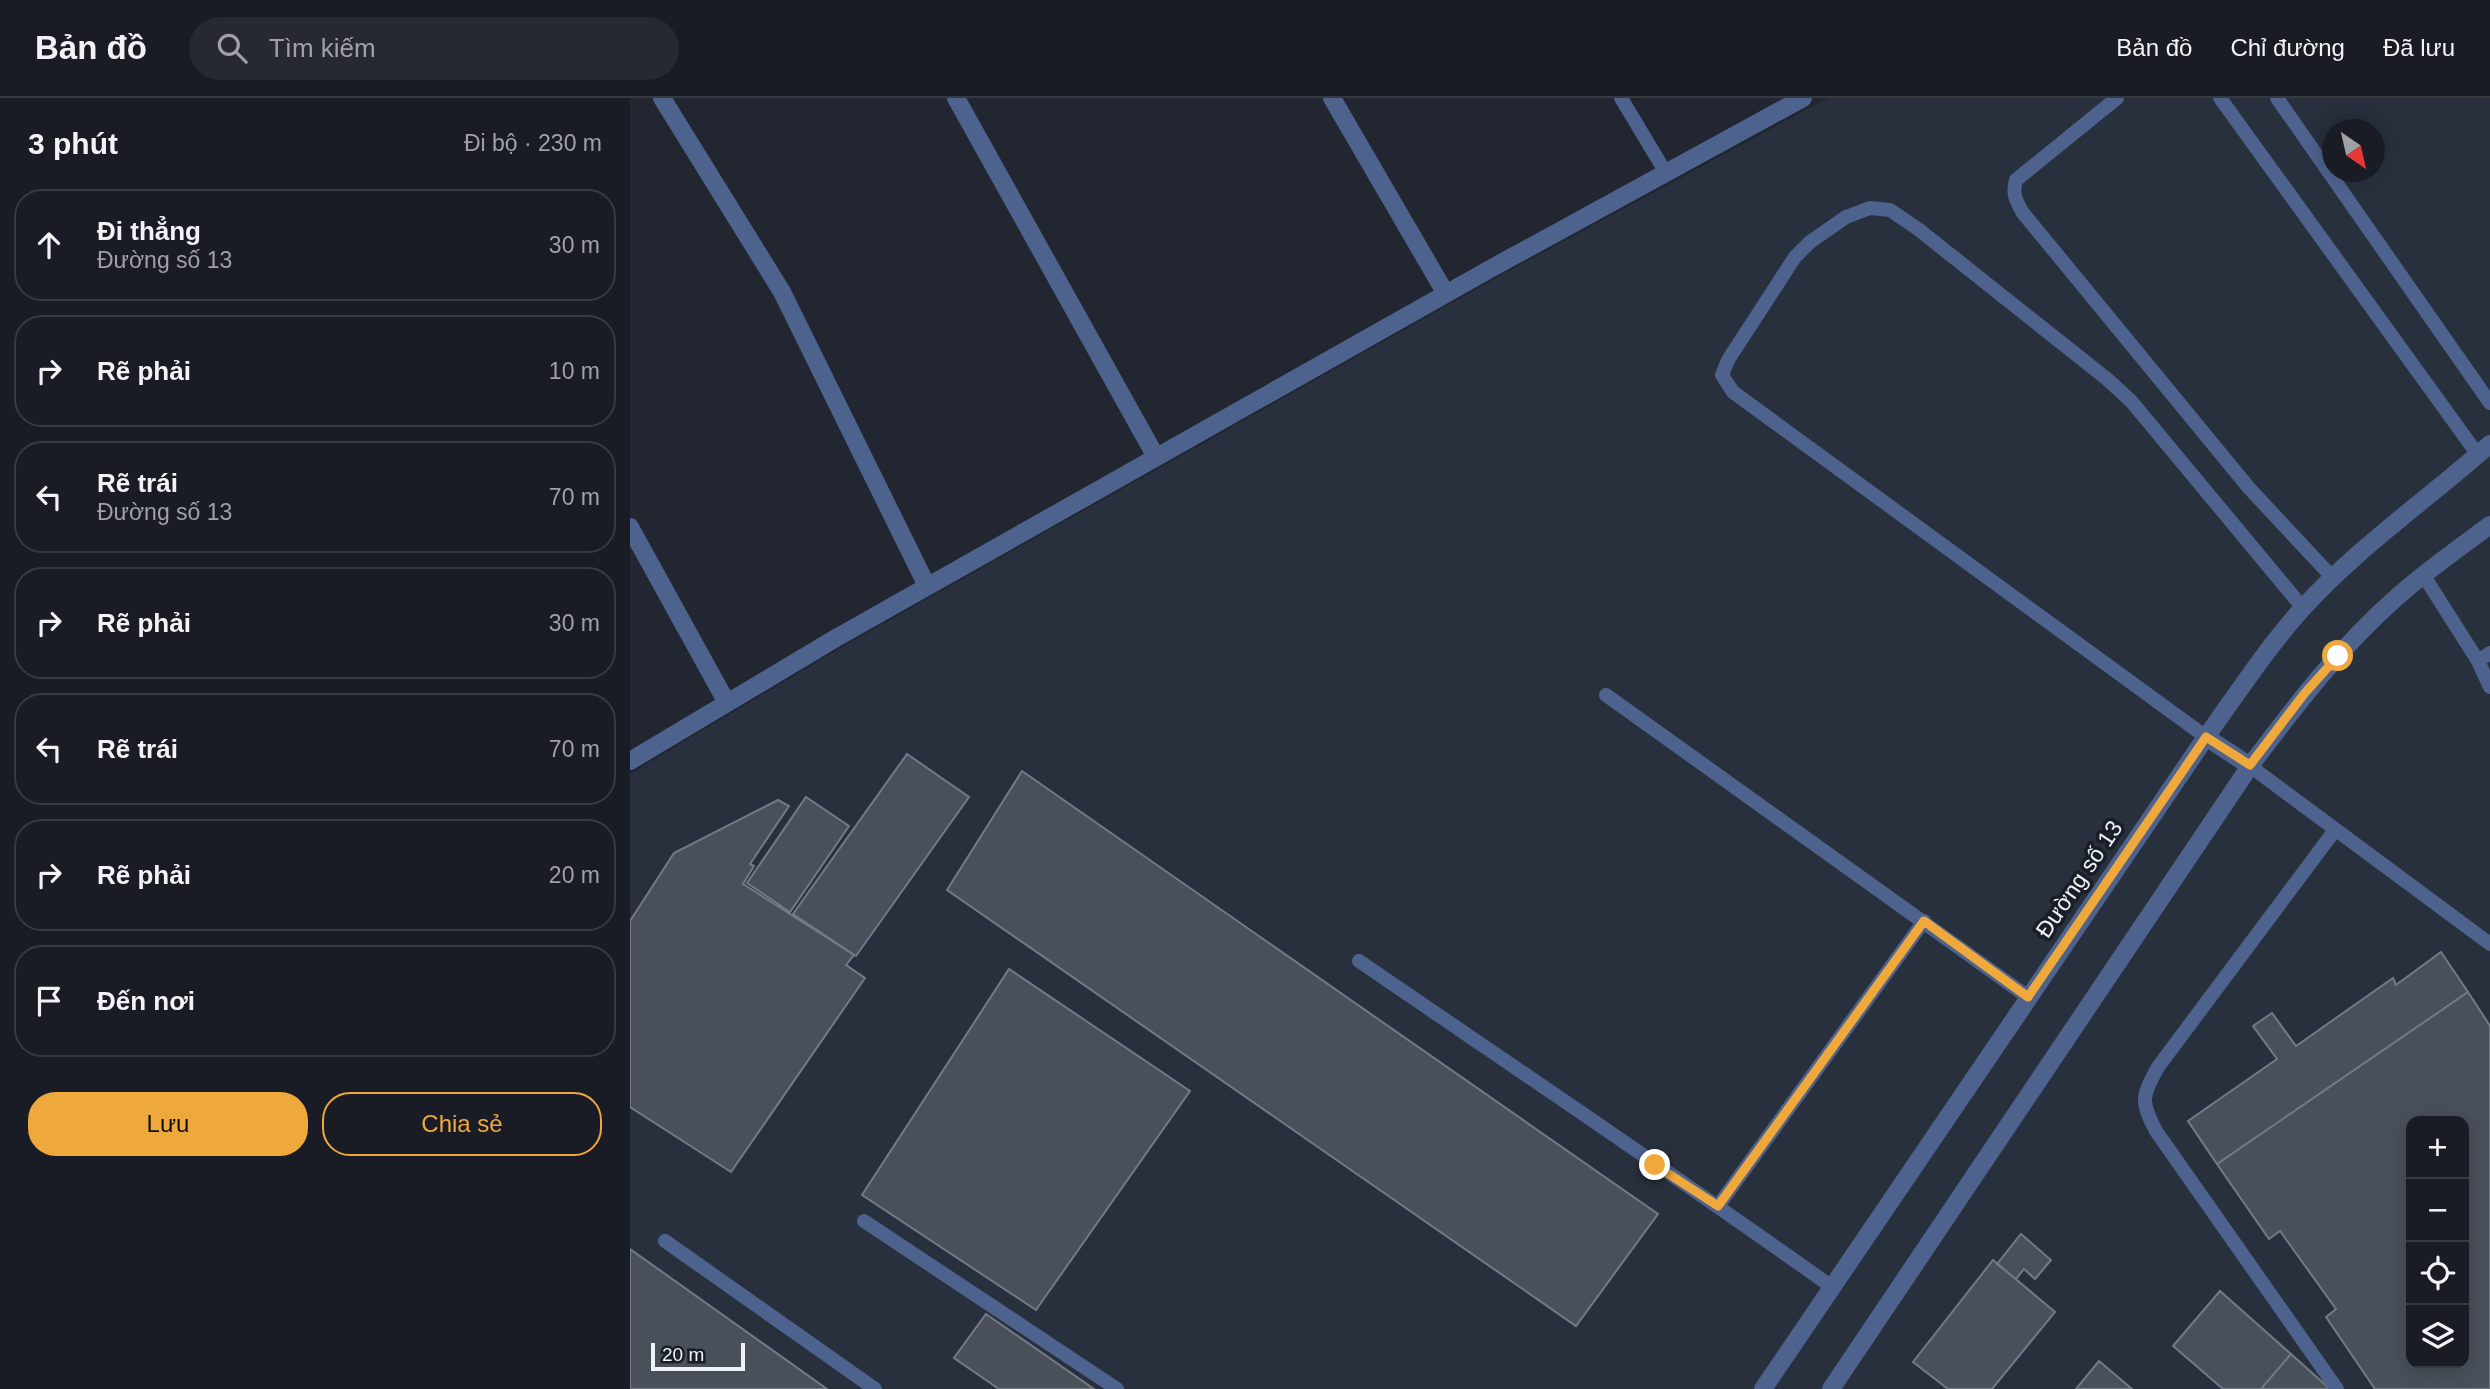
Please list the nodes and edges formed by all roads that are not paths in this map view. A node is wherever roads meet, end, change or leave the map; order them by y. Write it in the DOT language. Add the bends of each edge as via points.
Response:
graph roads {
  1 [pos="662,98"];
  2 [pos="956,98"];
  3 [pos="1332,98"];
  4 [pos="1621,98"];
  5 [pos="1803,98"];
  6 [pos="2117,98"];
  7 [pos="2220,98"];
  8 [pos="2277,98"];
  9 [pos="1665,173"];
  10 [pos="1446,294"];
  11 [pos="2490,403"];
  12 [pos="2484,450"];
  13 [pos="1156,457"];
  14 [pos="2490,524"];
  15 [pos="630,527"];
  16 [pos="2424,576"];
  17 [pos="2333,578"];
  18 [pos="927,586"];
  19 [pos="2303,608"];
  20 [pos="2484,657"];
  21 [pos="2490,687"];
  22 [pos="1606,695"];
  23 [pos="727,703"];
  24 [pos="2206,737"];
  25 [pos="630,761"];
  26 [pos="2250,765"];
  27 [pos="2335,830"];
  28 [pos="1924,921"];
  29 [pos="2490,944"];
  30 [pos="1359,961"];
  31 [pos="2028,997"];
  32 [pos="1718,1206"];
  33 [pos="864,1221"];
  34 [pos="665,1241"];
  35 [pos="1832,1287"];
  36 [pos="875,1389"];
  37 [pos="1117,1389"];
  38 [pos="1763,1389"];
  39 [pos="1831,1389"];
  40 [pos="2337,1389"];
  1 -- 18 [label="street" via="782,292"];
  2 -- 13 [label="street"];
  3 -- 10 [label="street"];
  4 -- 9 [label="lane"];
  5 -- 9 [label="street"];
  6 -- 17 [label="lane" via="2016,180 2016,201 2249,488"];
  7 -- 12 [label="lane"];
  8 -- 11 [label="lane"];
  9 -- 10 [label="street"];
  10 -- 13 [label="street"];
  12 -- 17 [label="street, Đường số 13"];
  13 -- 18 [label="street"];
  14 -- 16 [label="street"];
  15 -- 23 [label="street"];
  16 -- 20 [label="lane"];
  16 -- 26 [label="street" via="2338,656"];
  17 -- 19 [label="street, Đường số 13"];
  18 -- 23 [label="street"];
  19 -- 24 [label="street, Đường số 13"];
  19 -- 24 [label="lane" via="2131,401 1918,229 1890,210 1870,208 1846,217 1795,257 1728,360 1722,375 1733,392"];
  20 -- 21 [label="lane"];
  22 -- 28 [label="lane"];
  23 -- 25 [label="street"];
  24 -- 26 [label="street"];
  24 -- 31 [label="street, Đường số 13"];
  26 -- 27 [label="lane"];
  26 -- 39 [label="street"];
  27 -- 29 [label="lane"];
  27 -- 40 [label="lane" via="2158,1067 2145,1090 2144,1109"];
  28 -- 31 [label="lane"];
  28 -- 32 [label="lane"];
  30 -- 32 [label="lane"];
  31 -- 35 [label="street, Đường số 13"];
  32 -- 35 [label="lane"];
  33 -- 37 [label="lane"];
  34 -- 36 [label="lane"];
  35 -- 38 [label="street, Đường số 13"];
}
